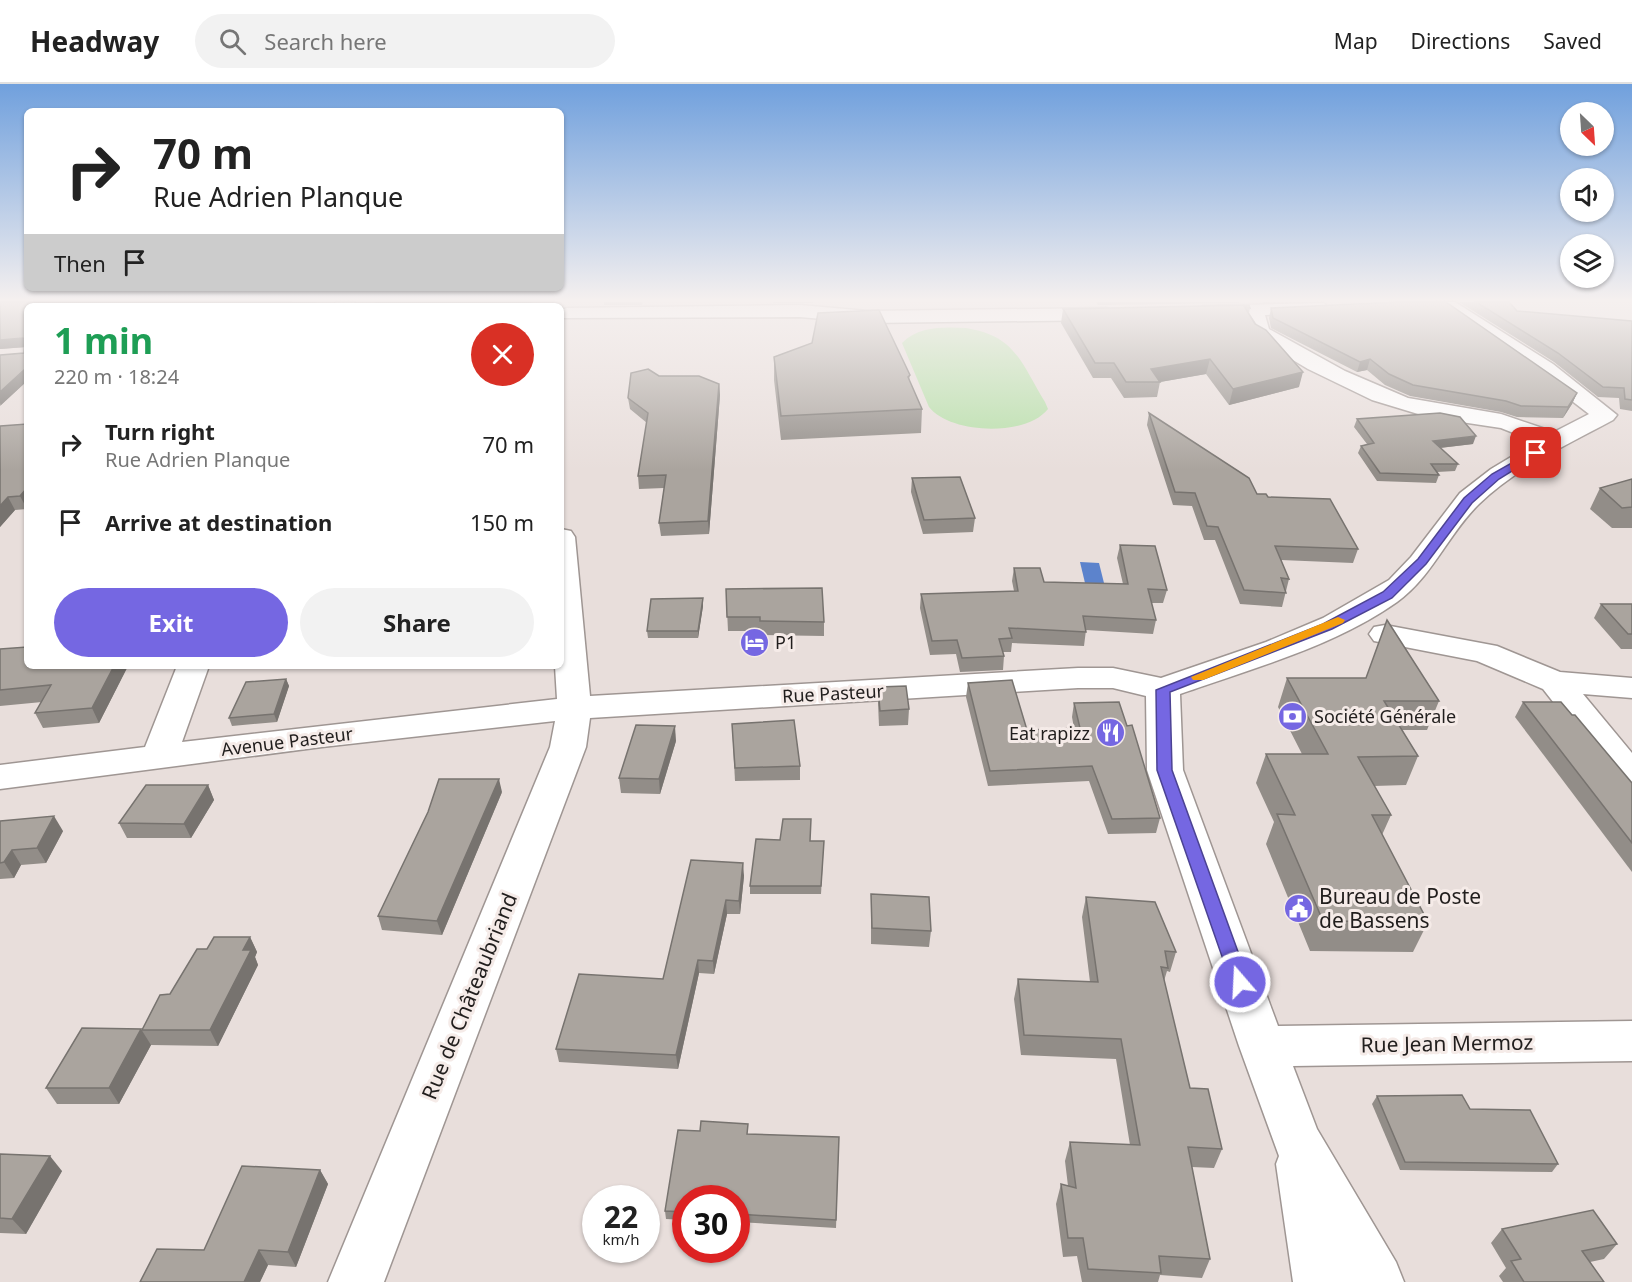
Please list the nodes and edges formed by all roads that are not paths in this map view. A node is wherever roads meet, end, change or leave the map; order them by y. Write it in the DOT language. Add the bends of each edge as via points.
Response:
graph roads {
  1 [pos="1305,358"];
  2 [pos="1528,358"];
  3 [pos="1557,442"];
  4 [pos="564,576"];
  5 [pos="1385,634"];
  6 [pos="191,669"];
  7 [pos="1555,682"];
  8 [pos="1632,688"];
  9 [pos="1163,690"];
  10 [pos="574,708"];
  11 [pos="158,758"];
  12 [pos="0,777"];
  13 [pos="1632,777"];
  14 [pos="1632,1041"];
  15 [pos="1262,1046"];
  16 [pos="1297,1141"];
  17 [pos="356,1282"];
  18 [pos="1321,1282"];
  19 [pos="1376,1282"];
  1 -- 3 [label="street" via="1417,408 1510,424"];
  2 -- 3 [label="street" via="1614,416"];
  3 -- 9 [label="street" via="1495,477 1468,501 1422,562 1388,595 1327,627"];
  4 -- 10 [label="street, Rue de Châteaubriand"];
  5 -- 7 [label="street" via="1486,653"];
  6 -- 11 [label="street"];
  7 -- 8 [label="street"];
  7 -- 13 [label="street"];
  9 -- 10 [label="street, Rue Pasteur" via="1113,678 1078,678"];
  9 -- 15 [label="street" via="1165,770"];
  10 -- 11 [label="street, Avenue Pasteur"];
  10 -- 17 [label="street, Rue de Châteaubriand" via="568,747"];
  11 -- 12 [label="street, Avenue Pasteur"];
  14 -- 15 [label="street, Rue Jean Mermoz"];
  15 -- 16 [label="street"];
  16 -- 18 [label="street"];
  16 -- 19 [label="street"];
}
